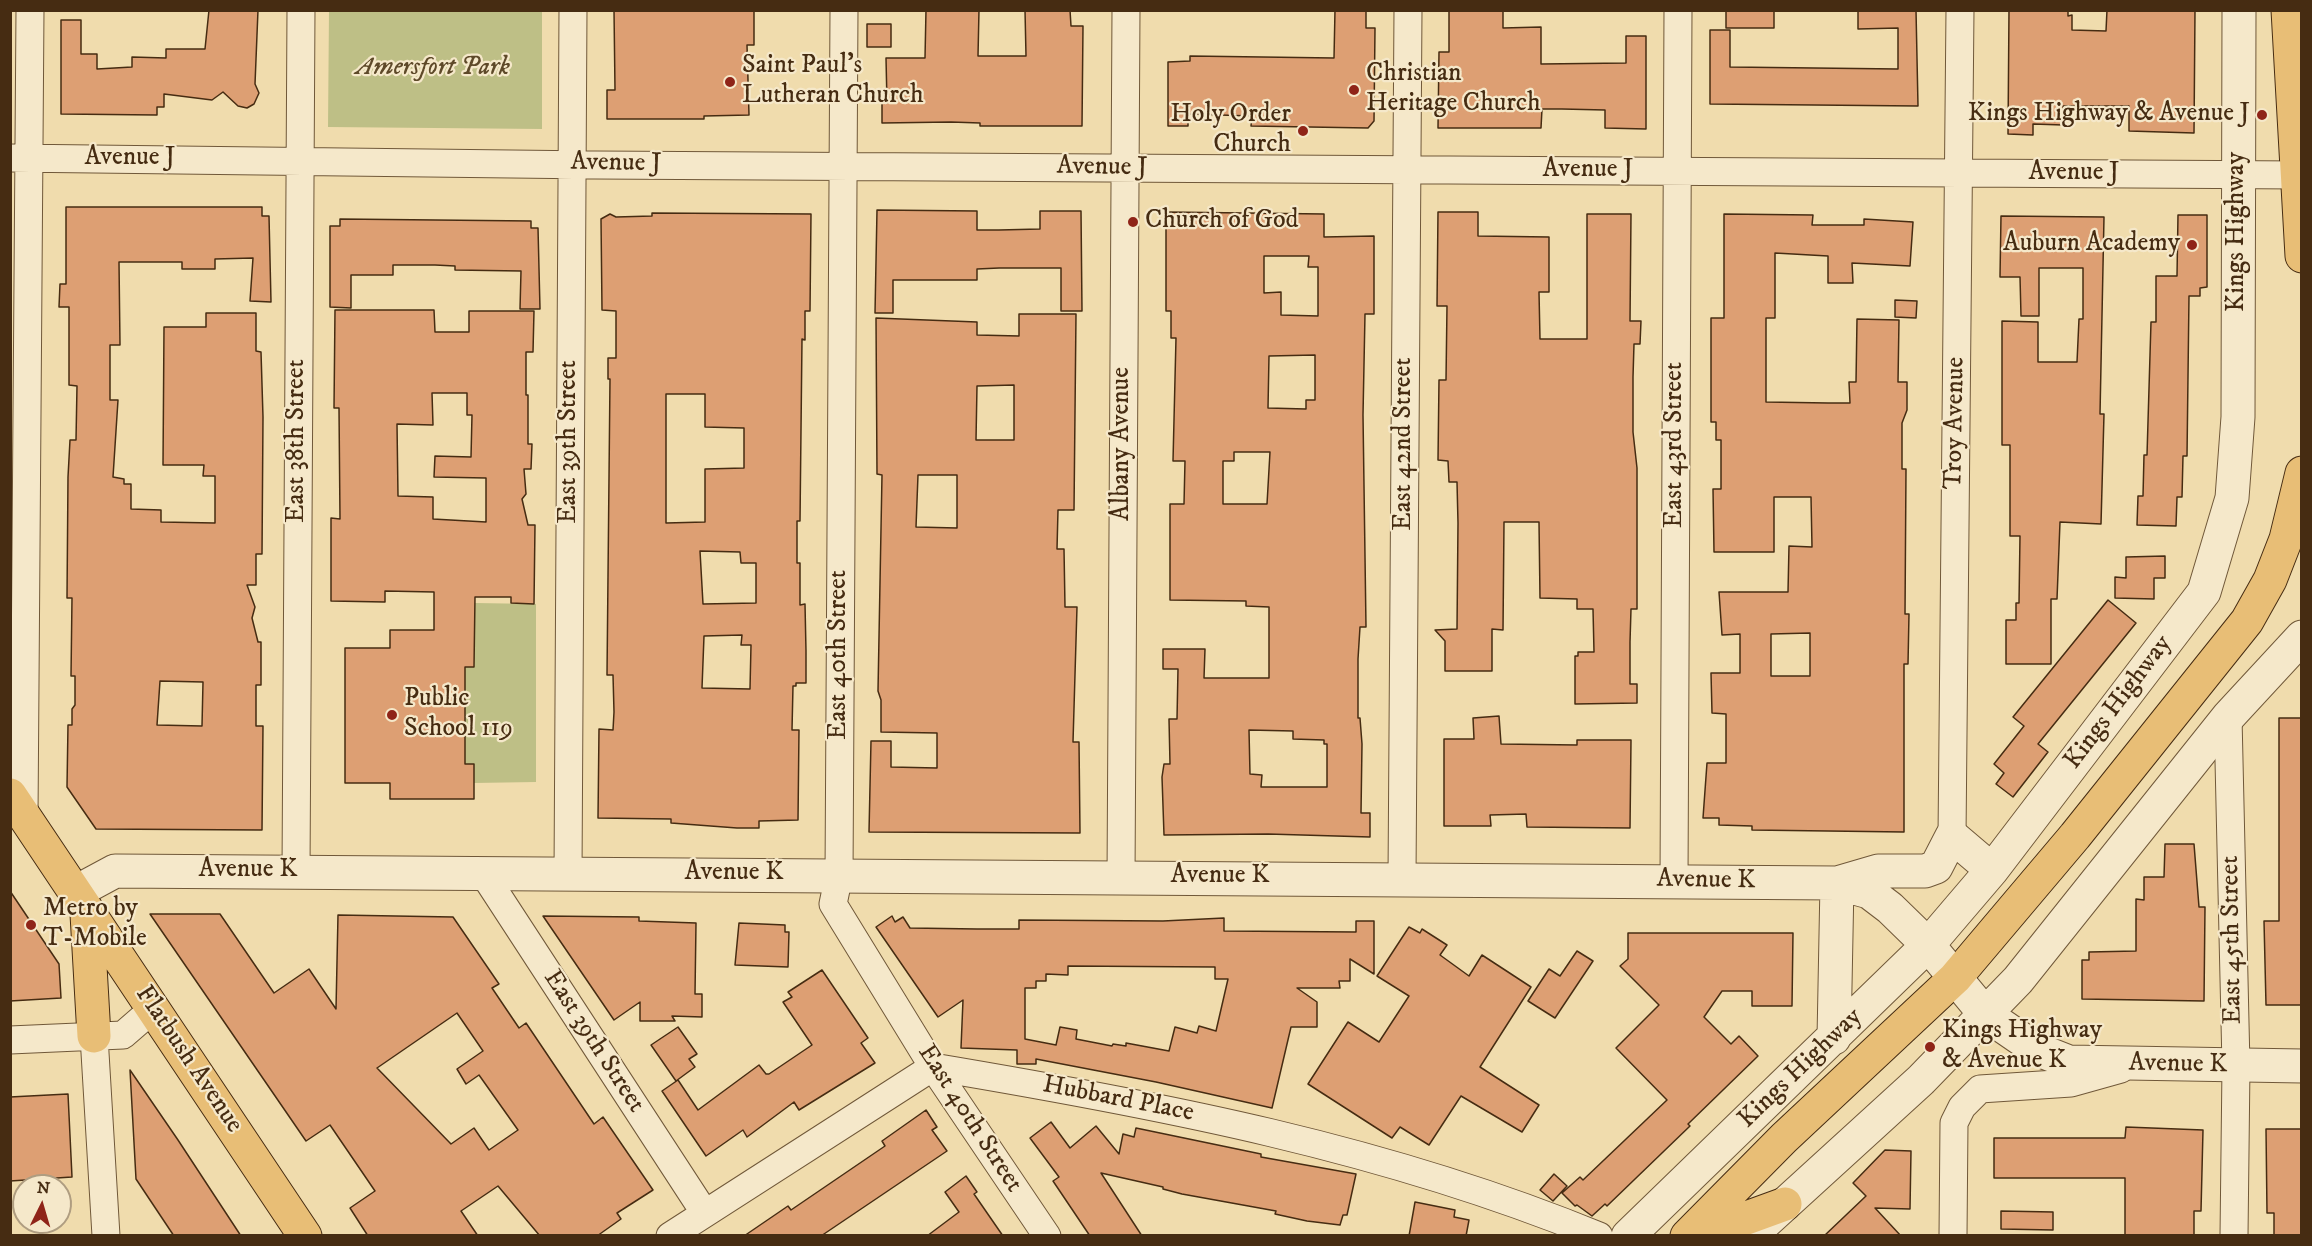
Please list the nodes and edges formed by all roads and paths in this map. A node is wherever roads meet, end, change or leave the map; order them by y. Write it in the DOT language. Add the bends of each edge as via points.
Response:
graph roads {
  1 [pos="30,10"];
  2 [pos="301,10"];
  3 [pos="573,10"];
  4 [pos="844,10"];
  5 [pos="1126,10"];
  6 [pos="1408,10"];
  7 [pos="1678,10"];
  8 [pos="1960,10"];
  9 [pos="2239,10"];
  10 [pos="2291,18"];
  11 [pos="19,158"];
  12 [pos="300,160"];
  13 [pos="572,163"];
  14 [pos="843,166"];
  15 [pos="1125,168"];
  16 [pos="1407,170"];
  17 [pos="1677,172"];
  18 [pos="1959,173"];
  19 [pos="2237,175"];
  20 [pos="2299,175"];
  21 [pos="2301,256"];
  22 [pos="2301,473"];
  23 [pos="2301,637"];
  24 [pos="2228,717"];
  25 [pos="17,806"];
  26 [pos="1952,836"];
  27 [pos="1992,870"];
  28 [pos="296,871"];
  29 [pos="483,873"];
  30 [pos="568,874"];
  31 [pos="839,875"];
  32 [pos="1121,877"];
  33 [pos="1402,878"];
  34 [pos="1674,880"];
  35 [pos="1837,883"];
  36 [pos="82,902"];
  37 [pos="1928,945"];
  38 [pos="1955,978"];
  39 [pos="153,1009"];
  40 [pos="1985,1014"];
  41 [pos="94,1036"];
  42 [pos="1834,1038"];
  43 [pos="10,1040"];
  44 [pos="2139,1065"];
  45 [pos="2236,1066"];
  46 [pos="2301,1066"];
  47 [pos="933,1067"];
  48 [pos="1785,1204"];
  49 [pos="704,1212"];
  50 [pos="106,1236"];
  51 [pos="305,1236"];
  52 [pos="670,1236"];
  53 [pos="1047,1236"];
  54 [pos="1599,1236"];
  55 [pos="1628,1236"];
  56 [pos="1687,1236"];
  57 [pos="1697,1236"];
  58 [pos="1750,1236"];
  59 [pos="1953,1236"];
  60 [pos="2234,1236"];
  1 -- 11 [label="street"];
  2 -- 12 [label="street, East 38th Street"];
  3 -- 13 [label="street, East 39th Street"];
  4 -- 14 [label="street, East 40th Street"];
  5 -- 15 [label="street, Albany Avenue"];
  6 -- 16 [label="street, East 42nd Street"];
  7 -- 17 [label="street, East 43rd Street"];
  8 -- 18 [label="street, Troy Avenue"];
  9 -- 19 [label="street, Kings Highway"];
  10 -- 20 [label="main road"];
  11 -- 12 [label="street, Avenue J"];
  11 -- 25 [label="street"];
  12 -- 13 [label="street, Avenue J"];
  12 -- 28 [label="street, East 38th Street"];
  13 -- 14 [label="street, Avenue J"];
  13 -- 30 [label="street, East 39th Street"];
  14 -- 15 [label="street, Avenue J"];
  14 -- 31 [label="street, East 40th Street"];
  15 -- 16 [label="street, Avenue J"];
  15 -- 32 [label="street, Albany Avenue"];
  16 -- 17 [label="street, Avenue J"];
  16 -- 33 [label="street, East 42nd Street"];
  17 -- 18 [label="street, Avenue J"];
  17 -- 34 [label="street, East 43rd Street"];
  18 -- 19 [label="street, Avenue J"];
  18 -- 26 [label="street, Troy Avenue"];
  19 -- 20 [label="street, Avenue J"];
  19 -- 27 [label="street, Kings Highway" via="2237,428 2232,498 2204,592"];
  20 -- 21 [label="main road"];
  22 -- 38 [label="main road, Kings Highway" via="2286,539 2270,580 2247,621"];
  23 -- 24 [label="street"];
  24 -- 40 [label="street" via="2025,972"];
  24 -- 45 [label="street, East 45th Street"];
  25 -- 36 [label="main road, Flatbush Avenue"];
  26 -- 27 [label="street"];
  26 -- 35 [label="street" via="1936,867 1925,871 1878,871"];
  27 -- 37 [label="street, Kings Highway"];
  28 -- 29 [label="street, Avenue K"];
  28 -- 36 [label="street, Avenue K" via="115,871"];
  29 -- 30 [label="street, Avenue K"];
  29 -- 49 [label="street, East 39th Street"];
  30 -- 31 [label="street, Avenue K"];
  31 -- 32 [label="street, Avenue K"];
  31 -- 47 [label="street, East 40th Street" via="833,904"];
  32 -- 33 [label="street, Avenue K"];
  33 -- 34 [label="street, Avenue K"];
  34 -- 35 [label="street, Avenue K"];
  35 -- 37 [label="street, Avenue K" via="1869,892"];
  35 -- 42 [label="street"];
  36 -- 39 [label="main road, Flatbush Avenue"];
  36 -- 41 [label="main road"];
  37 -- 38 [label="street, Avenue K"];
  37 -- 42 [label="street, Kings Highway"];
  38 -- 40 [label="street, Avenue K"];
  38 -- 56 [label="main road, Kings Highway" via="1784,1138"];
  39 -- 41 [label="street" via="123,1035"];
  39 -- 51 [label="main road, Flatbush Avenue"];
  40 -- 44 [label="street, Avenue K" via="2036,1049 2069,1062"];
  40 -- 48 [label="street" via="1921,1080"];
  41 -- 43 [label="street"];
  41 -- 50 [label="street"];
  42 -- 55 [label="street, Kings Highway"];
  44 -- 45 [label="street, Avenue K"];
  44 -- 59 [label="street" via="2071,1083 1980,1089 1962,1107 1954,1123"];
  45 -- 46 [label="street, Avenue K"];
  45 -- 60 [label="street, East 45th Street"];
  47 -- 49 [label="street"];
  47 -- 53 [label="street, East 40th Street"];
  47 -- 54 [label="street, Hubbard Place" via="1223,1120 1344,1150 1469,1188"];
  48 -- 57 [label="main road"];
  48 -- 58 [label="street"];
  49 -- 52 [label="street"];
}
